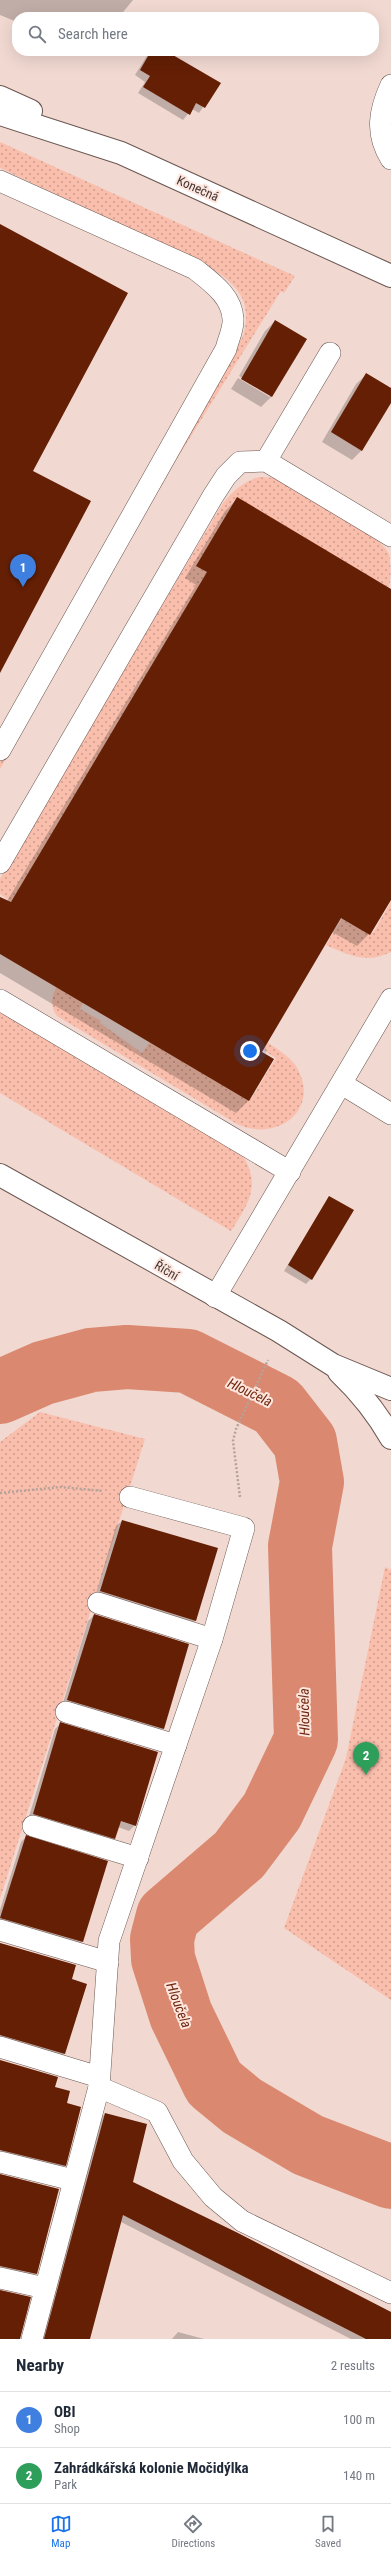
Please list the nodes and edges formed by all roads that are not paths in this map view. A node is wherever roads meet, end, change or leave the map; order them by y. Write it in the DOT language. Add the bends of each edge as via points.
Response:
graph roads {
  1 [pos="391,85"];
  2 [pos="0,97"];
  3 [pos="0,114"];
  4 [pos="120,153"];
  5 [pos="391,159"];
  6 [pos="0,181"];
  7 [pos="391,276"];
  8 [pos="330,353"];
  9 [pos="266,461"];
  10 [pos="391,536"];
  11 [pos="0,750"];
  12 [pos="0,863"];
  13 [pos="391,999"];
  14 [pos="0,1000"];
  15 [pos="342,1084"];
  16 [pos="391,1114"];
  17 [pos="290,1172"];
  18 [pos="0,1175"];
  19 [pos="215,1297"];
  20 [pos="333,1365"];
  21 [pos="391,1389"];
  22 [pos="391,1438"];
  23 [pos="130,1497"];
  24 [pos="98,1603"];
  25 [pos="212,1639"];
  26 [pos="66,1712"];
  27 [pos="176,1745"];
  28 [pos="33,1826"];
  29 [pos="138,1858"];
  30 [pos="0,1930"];
  31 [pos="108,1962"];
  32 [pos="0,2047"];
  33 [pos="99,2082"];
  34 [pos="0,2162"];
  35 [pos="73,2180"];
  36 [pos="0,2278"];
  37 [pos="45,2288"];
  38 [pos="391,2293"];
  39 [pos="32,2339"];
  1 -- 5 [label="lane" via="383,103 379,134"];
  2 -- 4 [label="main road"];
  3 -- 4 [label="main road, Konečná"];
  4 -- 7 [label="main road, Konečná"];
  6 -- 11 [label="lane" via="194,269 217,286 226,297 233,319 226,349"];
  8 -- 9 [label="lane"];
  9 -- 10 [label="lane"];
  9 -- 12 [label="lane" via="240,462 226,476"];
  13 -- 15 [label="lane"];
  14 -- 17 [label="lane"];
  15 -- 16 [label="lane"];
  15 -- 17 [label="lane"];
  17 -- 19 [label="lane"];
  18 -- 19 [label="main road, Říční"];
  19 -- 20 [label="main road, Říční" via="279,1331"];
  20 -- 21 [label="main road, Říční"];
  20 -- 22 [label="main road, Říční" via="359,1392"];
  23 -- 25 [label="lane" via="244,1528"];
  24 -- 25 [label="lane"];
  25 -- 27 [label="lane"];
  26 -- 27 [label="lane"];
  27 -- 29 [label="lane"];
  28 -- 29 [label="lane"];
  29 -- 31 [label="lane" via="109,1941"];
  30 -- 31 [label="lane"];
  31 -- 33 [label="lane"];
  32 -- 33 [label="lane"];
  33 -- 35 [label="lane"];
  33 -- 38 [label="lane" via="157,2112 183,2161 213,2197 242,2221"];
  34 -- 35 [label="lane"];
  35 -- 37 [label="lane"];
  36 -- 37 [label="lane"];
  37 -- 39 [label="lane"];
}
